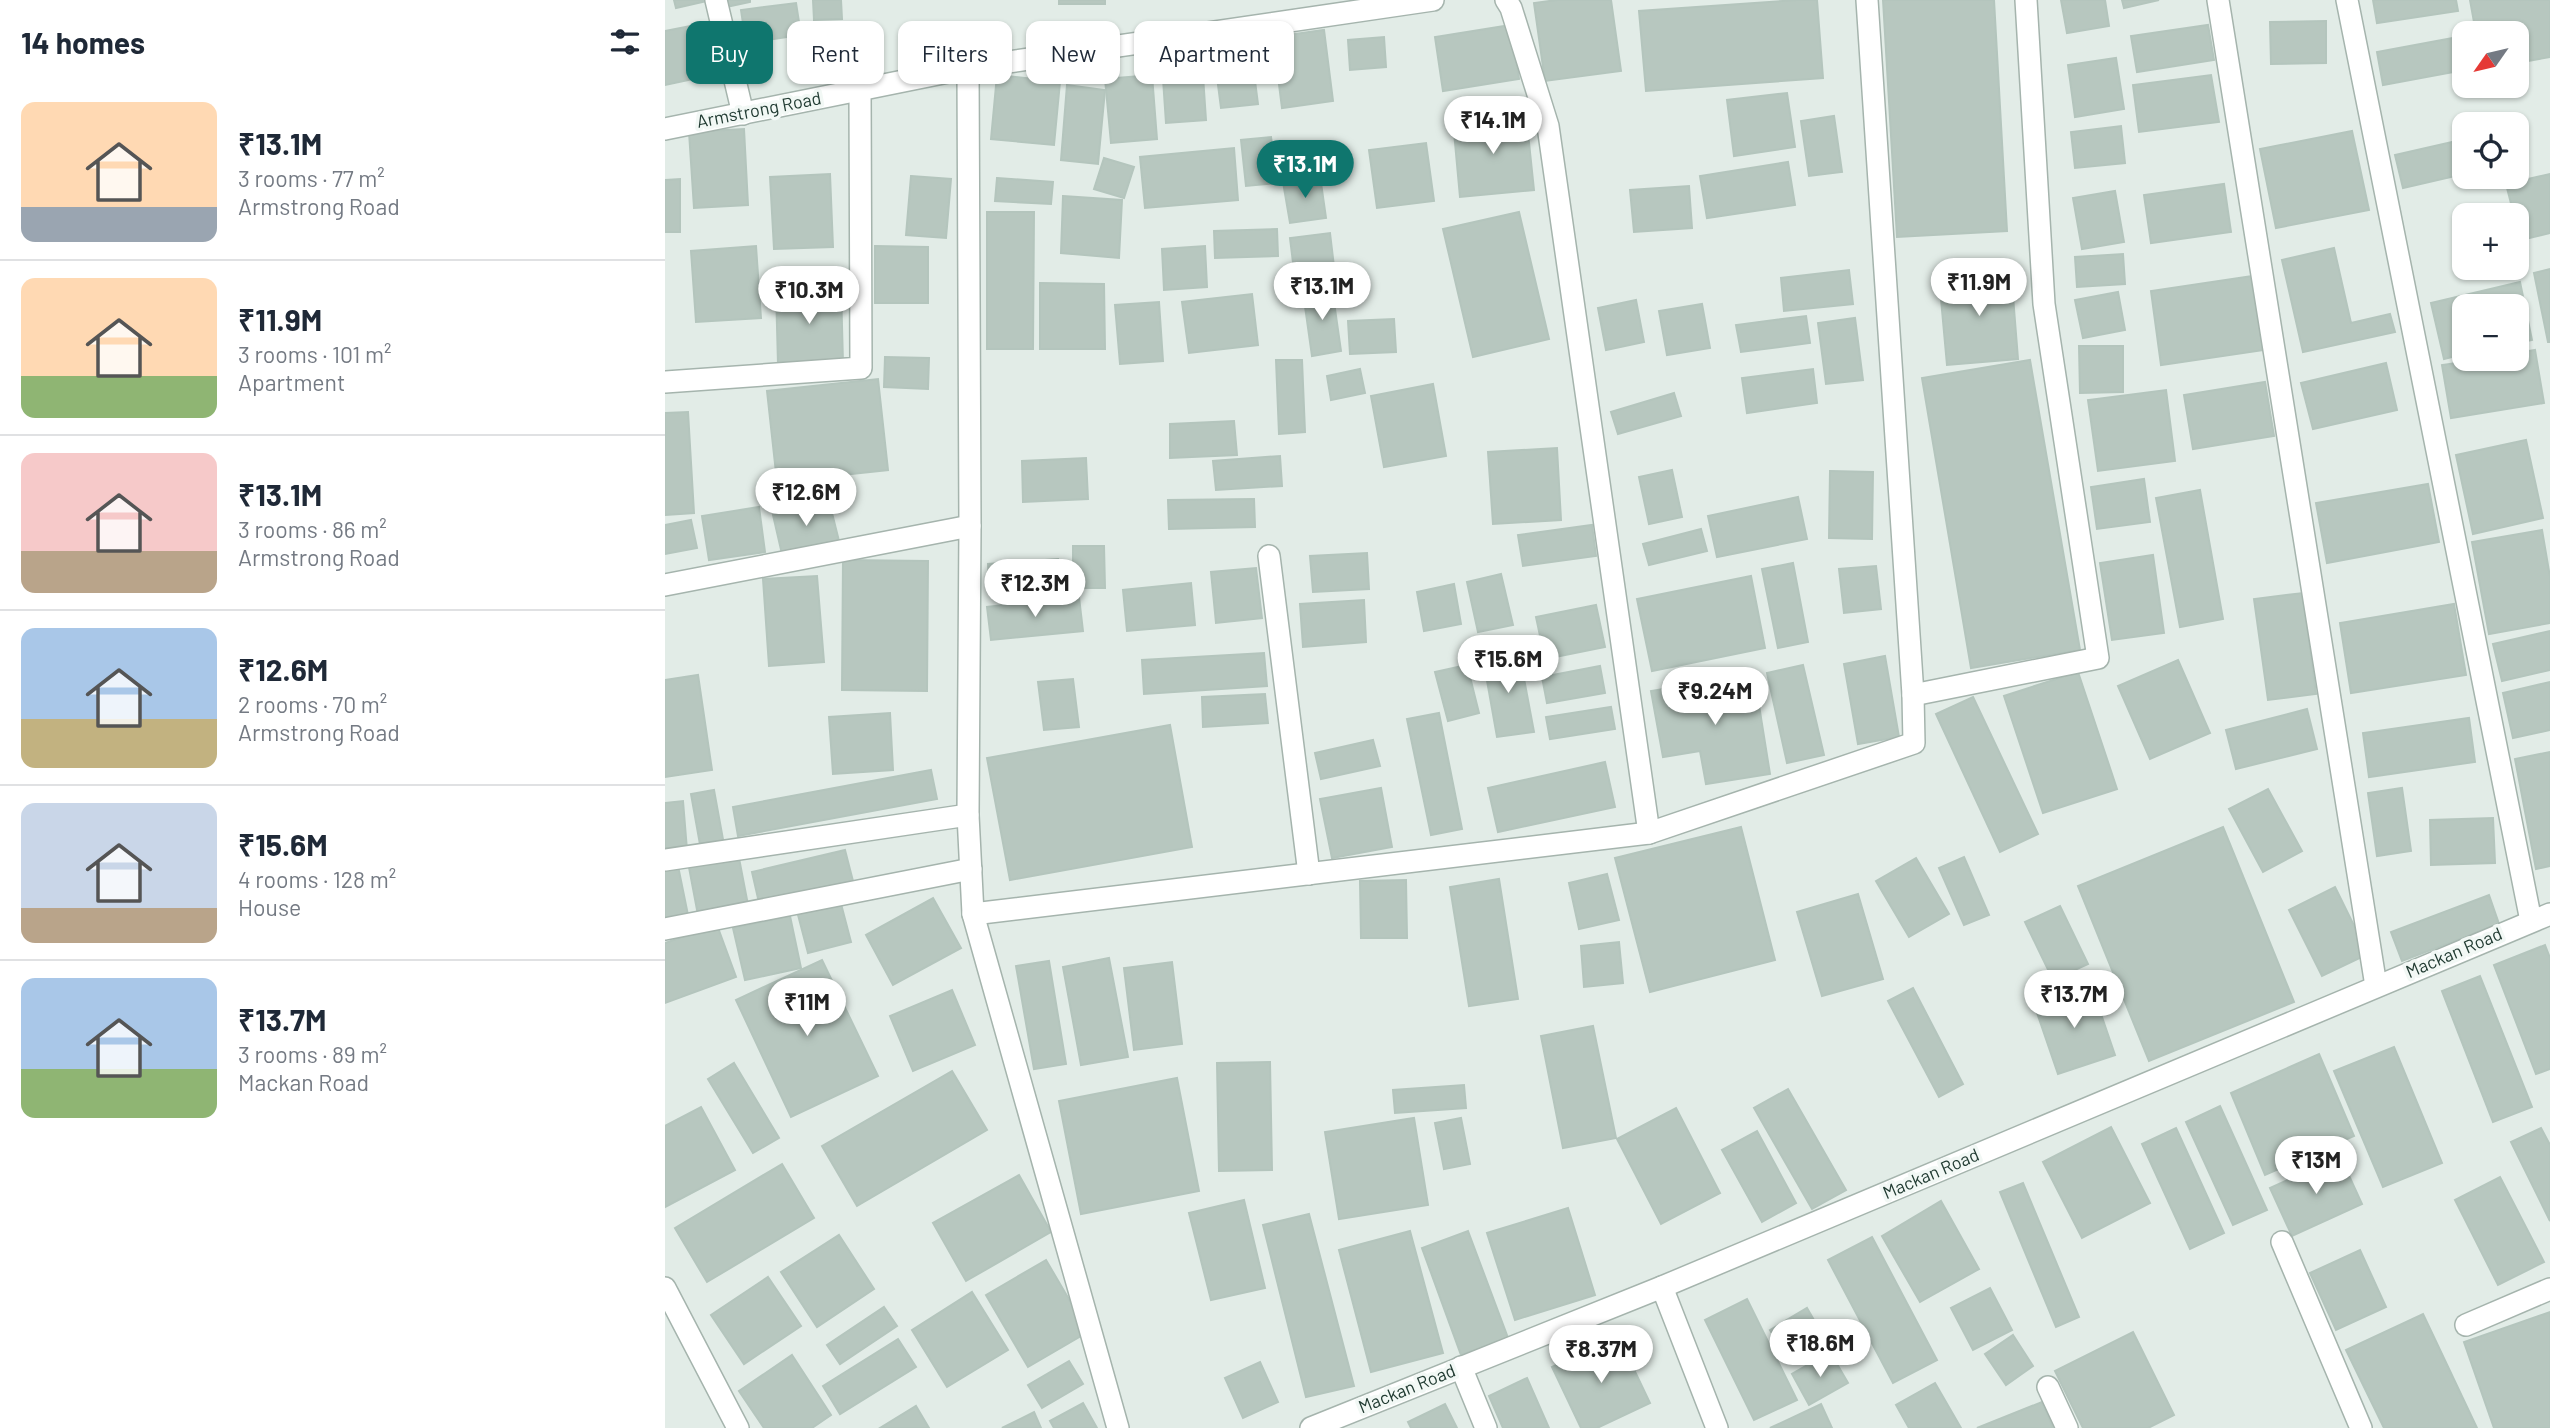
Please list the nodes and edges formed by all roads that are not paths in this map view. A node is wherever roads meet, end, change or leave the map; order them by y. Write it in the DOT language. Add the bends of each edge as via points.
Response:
graph roads {
  1 [pos="716,0"];
  2 [pos="1433,0"];
  3 [pos="1506,0"];
  4 [pos="1867,0"];
  5 [pos="2027,0"];
  6 [pos="2218,0"];
  7 [pos="2347,0"];
  8 [pos="1012,62"];
  9 [pos="898,82"];
  10 [pos="968,84"];
  11 [pos="860,90"];
  12 [pos="743,114"];
  13 [pos="665,129"];
  14 [pos="665,383"];
  15 [pos="970,526"];
  16 [pos="1269,556"];
  17 [pos="665,585"];
  18 [pos="1913,695"];
  19 [pos="968,815"];
  20 [pos="1649,833"];
  21 [pos="665,860"];
  22 [pos="971,869"];
  23 [pos="1309,874"];
  24 [pos="973,914"];
  25 [pos="2540,918"];
  26 [pos="665,929"];
  27 [pos="2376,986"];
  28 [pos="2282,1242"];
  29 [pos="665,1287"];
  30 [pos="1662,1287"];
  31 [pos="2550,1289"];
  32 [pos="2466,1325"];
  33 [pos="1461,1367"];
  34 [pos="2048,1387"];
  35 [pos="738,1428"];
  36 [pos="1118,1428"];
  37 [pos="1311,1428"];
  38 [pos="1486,1428"];
  39 [pos="1717,1428"];
  40 [pos="2067,1428"];
  41 [pos="2361,1428"];
  1 -- 12 [label="street"];
  2 -- 8 [label="street, Armstrong Road"];
  3 -- 20 [label="street" via="1548,126"];
  4 -- 18 [label="street"];
  5 -- 18 [label="street" via="2044,304 2098,658"];
  6 -- 27 [label="street"];
  7 -- 25 [label="street"];
  9 -- 11 [label="street, Armstrong Road"];
  10 -- 15 [label="street"];
  11 -- 12 [label="street, Armstrong Road"];
  11 -- 14 [label="street" via="861,368"];
  12 -- 13 [label="street, Armstrong Road"];
  15 -- 17 [label="street"];
  15 -- 19 [label="street"];
  16 -- 23 [label="street"];
  18 -- 20 [label="street" via="1913,743"];
  19 -- 21 [label="street"];
  19 -- 22 [label="street"];
  20 -- 23 [label="street"];
  22 -- 24 [label="street"];
  22 -- 26 [label="street"];
  23 -- 24 [label="street"];
  24 -- 36 [label="street"];
  25 -- 27 [label="street, Mackan Road"];
  27 -- 30 [label="street, Mackan Road"];
  28 -- 41 [label="street"];
  29 -- 35 [label="street"];
  30 -- 33 [label="street, Mackan Road"];
  30 -- 39 [label="street"];
  31 -- 32 [label="street"];
  33 -- 37 [label="street, Mackan Road"];
  33 -- 38 [label="street"];
  34 -- 40 [label="street"];
}
